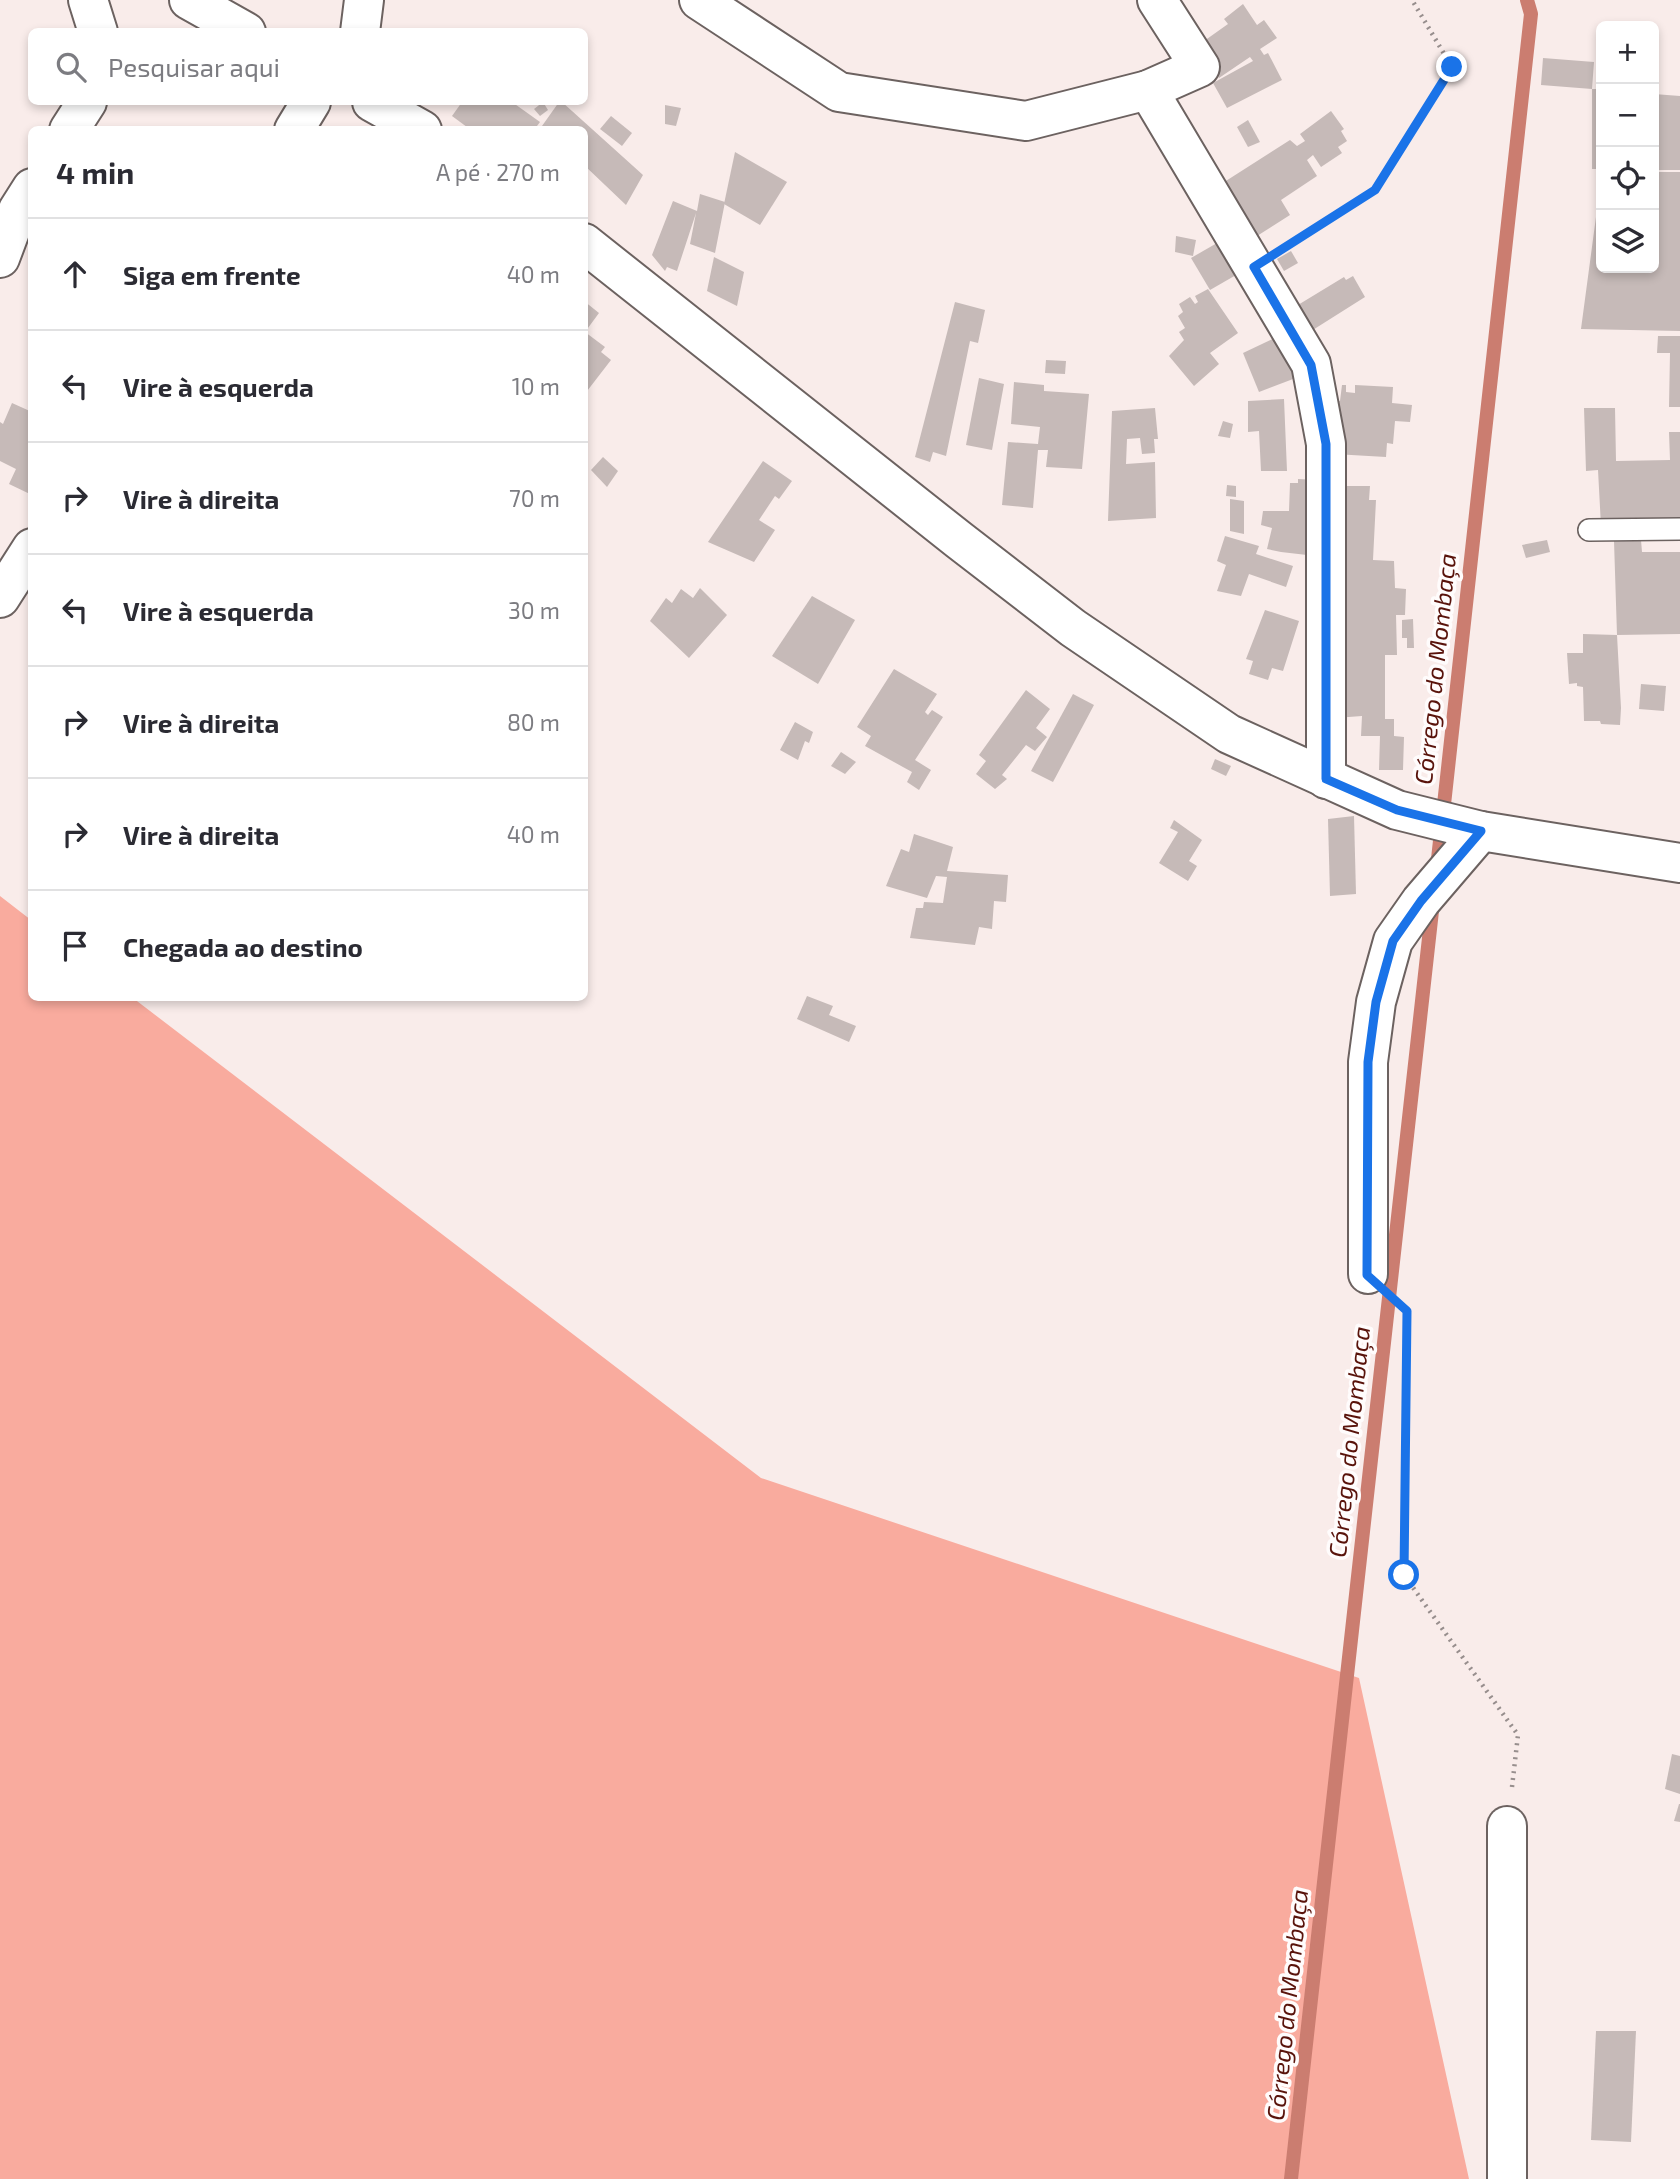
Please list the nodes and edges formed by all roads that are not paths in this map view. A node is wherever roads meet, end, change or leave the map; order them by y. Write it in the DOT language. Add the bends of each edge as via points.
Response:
graph roads {
  1 [pos="88,0"];
  2 [pos="189,0"];
  3 [pos="364,0"];
  4 [pos="699,0"];
  5 [pos="1157,0"];
  6 [pos="97,28"];
  7 [pos="239,28"];
  8 [pos="360,28"];
  9 [pos="1148,90"];
  10 [pos="85,105"];
  11 [pos="309,105"];
  12 [pos="377,105"];
  13 [pos="72,126"];
  14 [pos="296,126"];
  15 [pos="415,126"];
  16 [pos="28,194"];
  17 [pos="588,246"];
  18 [pos="0,258"];
  19 [pos="1680,529"];
  20 [pos="1589,530"];
  21 [pos="28,554"];
  22 [pos="0,598"];
  23 [pos="1326,779"];
  24 [pos="1481,831"];
  25 [pos="1680,863"];
  26 [pos="1367,1275"];
  27 [pos="1507,1826"];
  28 [pos="1507,2179"];
  1 -- 6 [label="street"];
  2 -- 7 [label="street"];
  3 -- 8 [label="street"];
  4 -- 9 [label="street" via="839,92 1026,121"];
  5 -- 9 [label="street" via="1200,67"];
  9 -- 23 [label="street" via="1311,365 1326,444"];
  10 -- 13 [label="street"];
  11 -- 14 [label="street"];
  12 -- 15 [label="street"];
  16 -- 18 [label="street"];
  17 -- 23 [label="street" via="1073,628 1229,734"];
  19 -- 20 [label="lane"];
  21 -- 22 [label="street"];
  23 -- 24 [label="street" via="1397,810"];
  24 -- 25 [label="street"];
  24 -- 26 [label="street" via="1393,941 1376,1002 1368,1062"];
  27 -- 28 [label="street"];
}
